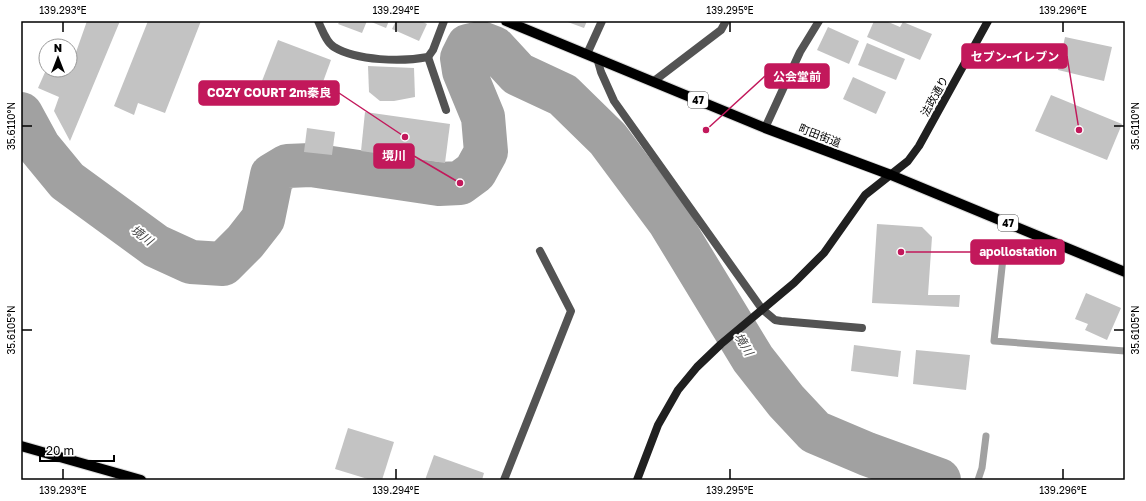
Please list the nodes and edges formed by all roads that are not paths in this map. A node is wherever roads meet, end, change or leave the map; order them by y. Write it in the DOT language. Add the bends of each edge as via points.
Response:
graph roads {
  1 [pos="318,21"];
  2 [pos="444,21"];
  3 [pos="506,21"];
  4 [pos="602,21"];
  5 [pos="726,21"];
  6 [pos="819,21"];
  7 [pos="988,21"];
  8 [pos="586,54"];
  9 [pos="428,57"];
  10 [pos="597,58"];
  11 [pos="654,82"];
  12 [pos="446,110"];
  13 [pos="765,128"];
  14 [pos="891,175"];
  15 [pos="540,251"];
  16 [pos="1125,272"];
  17 [pos="762,309"];
  18 [pos="862,328"];
  19 [pos="21,446"];
  20 [pos="141,480"];
  21 [pos="504,480"];
  22 [pos="637,480"];
  1 -- 9 [label="street" via="334,47 366,58"];
  2 -- 9 [label="street"];
  3 -- 8 [label="main road, 町田街道 / 47"];
  4 -- 8 [label="street"];
  5 -- 11 [label="street" via="720,30"];
  6 -- 13 [label="street" via="800,52"];
  7 -- 14 [label="street, 法政通り" via="908,162"];
  8 -- 10 [label="main road, 町田街道 / 47"];
  9 -- 12 [label="street"];
  10 -- 11 [label="main road, 町田街道 / 47"];
  10 -- 17 [label="street" via="614,102"];
  11 -- 13 [label="main road, 町田街道 / 47"];
  13 -- 14 [label="main road, 町田街道 / 47"];
  14 -- 16 [label="main road, 町田街道 / 47"];
  14 -- 17 [label="street, 法政通り" via="865,195 824,252 794,283"];
  15 -- 21 [label="street" via="571,311"];
  17 -- 18 [label="street" via="774,320"];
  17 -- 22 [label="street, 法政通り" via="696,367 678,390 658,425"];
  19 -- 20 [label="main road"];
}
